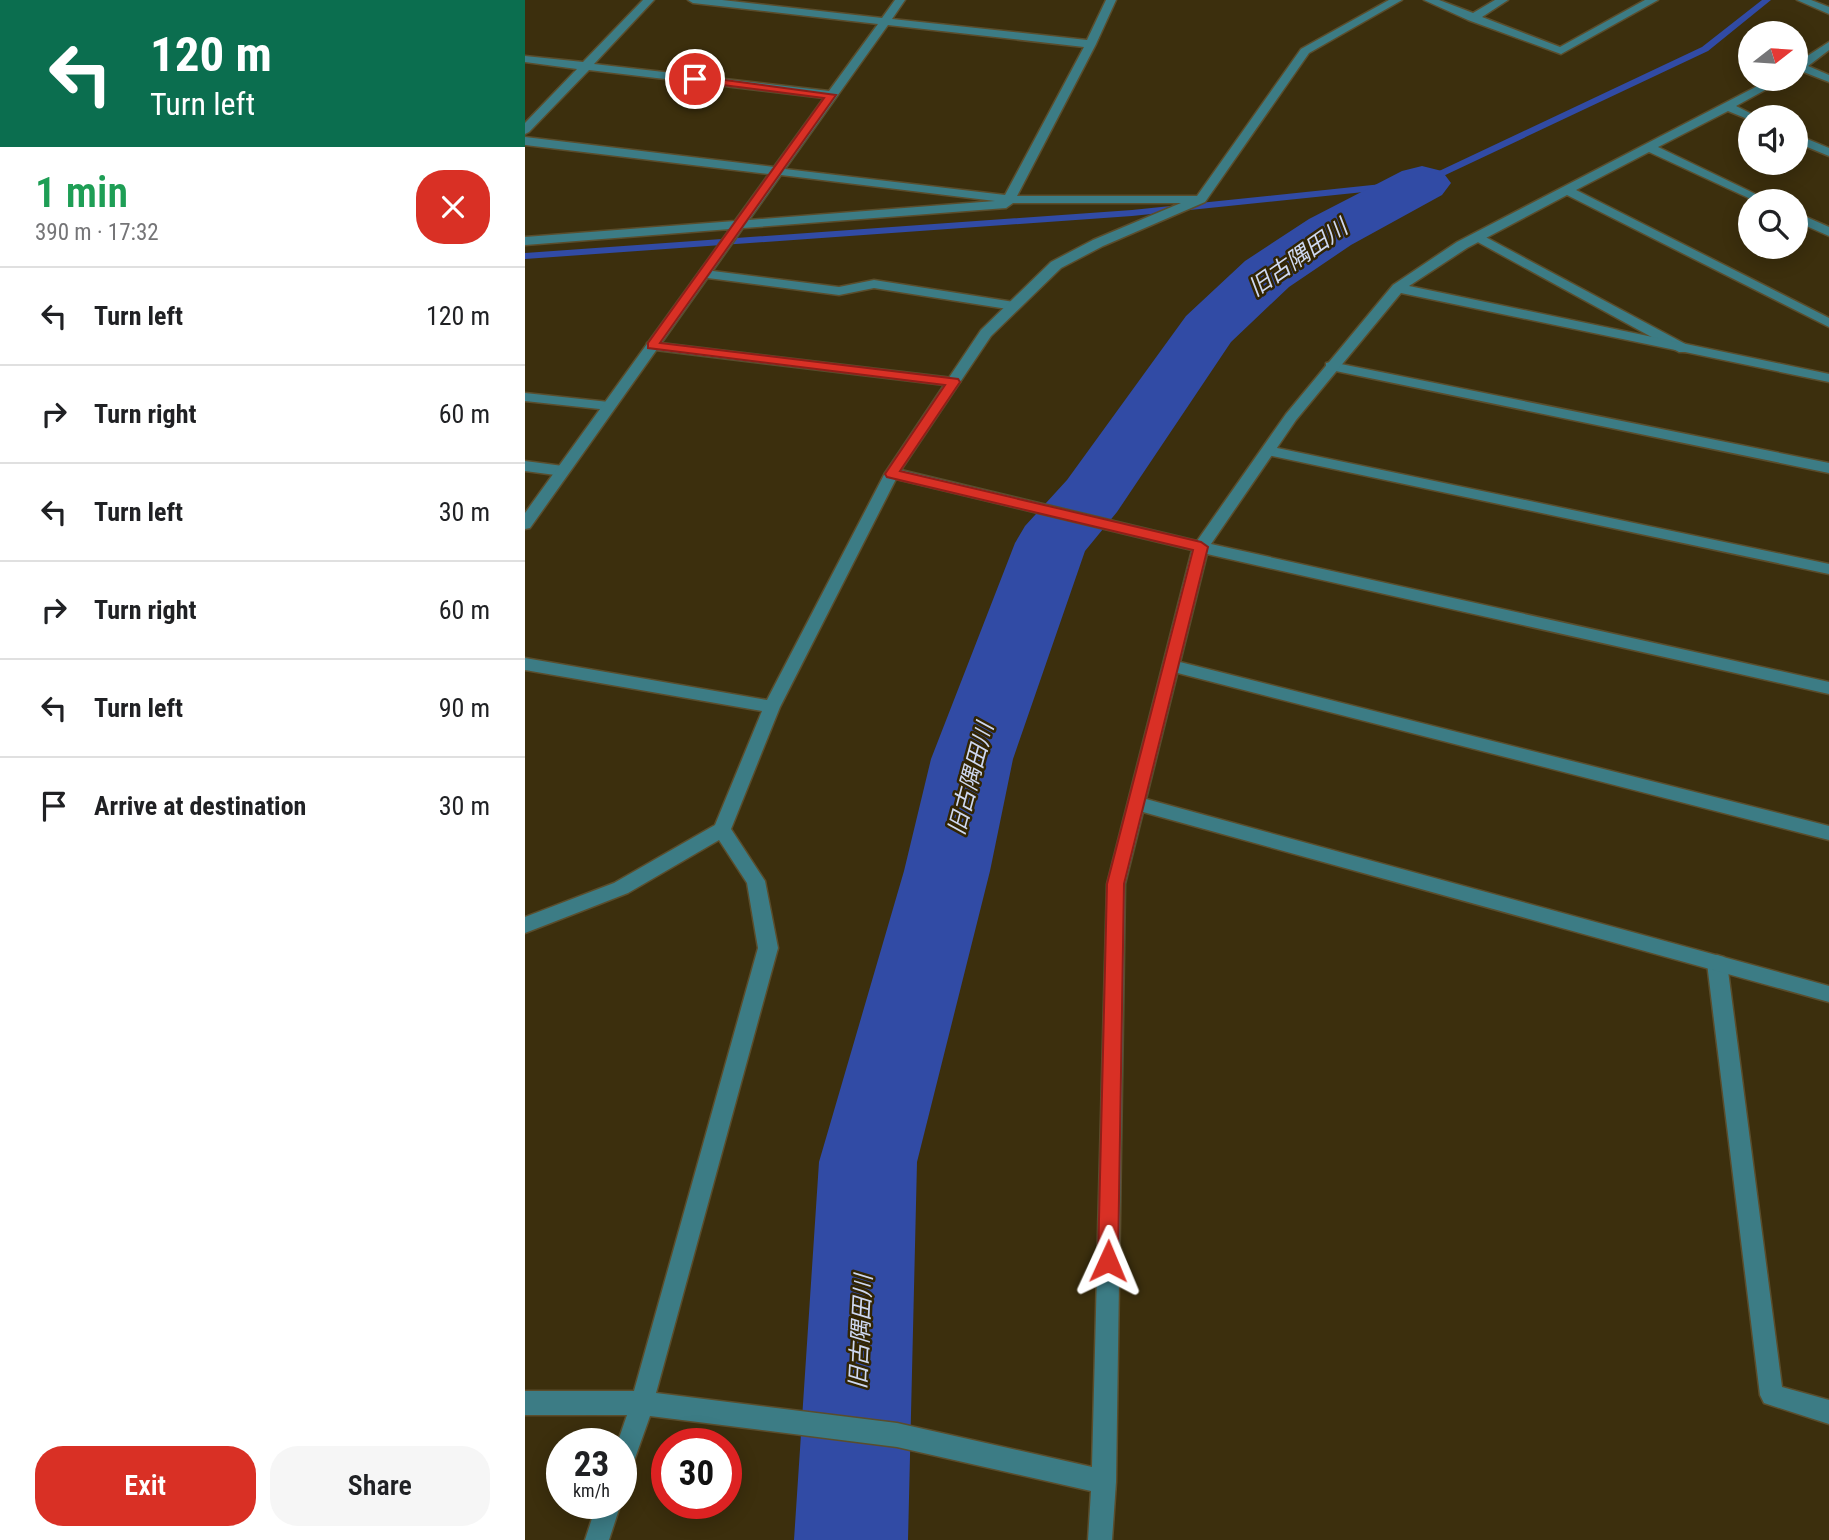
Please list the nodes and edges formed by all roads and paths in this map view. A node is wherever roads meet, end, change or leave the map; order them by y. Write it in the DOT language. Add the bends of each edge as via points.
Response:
graph roads {
  1 [pos="649,0"];
  2 [pos="694,0"];
  3 [pos="900,0"];
  4 [pos="1111,0"];
  5 [pos="1397,0"];
  6 [pos="1429,0"];
  7 [pos="1503,0"];
  8 [pos="1653,0"];
  9 [pos="1802,0"];
  10 [pos="1829,10"];
  11 [pos="1472,18"];
  12 [pos="885,20"];
  13 [pos="1091,44"];
  14 [pos="1829,45"];
  15 [pos="525,59"];
  16 [pos="1808,62"];
  17 [pos="587,65"];
  18 [pos="1808,72"];
  19 [pos="1829,79"];
  20 [pos="1756,91"];
  21 [pos="831,95"];
  22 [pos="1727,106"];
  23 [pos="1738,111"];
  24 [pos="525,130"];
  25 [pos="525,141"];
  26 [pos="1808,143"];
  27 [pos="1649,147"];
  28 [pos="1829,152"];
  29 [pos="775,172"];
  30 [pos="1738,189"];
  31 [pos="1567,190"];
  32 [pos="1008,199"];
  33 [pos="1201,199"];
  34 [pos="1808,222"];
  35 [pos="736,227"];
  36 [pos="1829,232"];
  37 [pos="1478,237"];
  38 [pos="525,241"];
  39 [pos="705,274"];
  40 [pos="1398,288"];
  41 [pos="1014,306"];
  42 [pos="1829,323"];
  43 [pos="652,346"];
  44 [pos="1684,349"];
  45 [pos="1331,366"];
  46 [pos="1829,378"];
  47 [pos="953,382"];
  48 [pos="525,397"];
  49 [pos="609,406"];
  50 [pos="1268,451"];
  51 [pos="525,466"];
  52 [pos="1829,468"];
  53 [pos="563,471"];
  54 [pos="892,474"];
  55 [pos="525,524"];
  56 [pos="1201,547"];
  57 [pos="1829,569"];
  58 [pos="525,664"];
  59 [pos="1173,666"];
  60 [pos="1829,688"];
  61 [pos="772,707"];
  62 [pos="1138,804"];
  63 [pos="722,830"];
  64 [pos="1829,833"];
  65 [pos="525,925"];
  66 [pos="1717,963"];
  67 [pos="1829,994"];
  68 [pos="525,1403"];
  69 [pos="642,1403"];
  70 [pos="1829,1412"];
  71 [pos="634,1428"];
  72 [pos="1104,1482"];
  73 [pos="604,1519"];
  74 [pos="597,1540"];
  75 [pos="1100,1540"];
  1 -- 17 [label="street"];
  2 -- 12 [label="street"];
  3 -- 12 [label="street"];
  4 -- 13 [label="street"];
  5 -- 33 [label="street" via="1305,51"];
  6 -- 11 [label="street"];
  7 -- 11 [label="street"];
  8 -- 11 [label="street" via="1561,51"];
  9 -- 10 [label="street"];
  12 -- 13 [label="street"];
  12 -- 21 [label="street"];
  13 -- 32 [label="street"];
  14 -- 16 [label="street"];
  15 -- 17 [label="street"];
  17 -- 21 [label="street"];
  17 -- 24 [label="street"];
  18 -- 19 [label="street"];
  20 -- 22 [label="street"];
  21 -- 29 [label="street"];
  22 -- 23 [label="street"];
  22 -- 27 [label="street"];
  25 -- 29 [label="street"];
  26 -- 28 [label="street"];
  27 -- 30 [label="street"];
  27 -- 31 [label="street"];
  29 -- 32 [label="street"];
  29 -- 35 [label="street"];
  31 -- 37 [label="street"];
  31 -- 42 [label="street"];
  32 -- 33 [label="street"];
  32 -- 35 [label="street" via="1006,204"];
  33 -- 41 [label="street" via="1056,265"];
  34 -- 36 [label="street"];
  35 -- 38 [label="street"];
  35 -- 39 [label="street"];
  37 -- 40 [label="street"];
  37 -- 44 [label="street"];
  39 -- 41 [label="street" via="839,291 874,284"];
  39 -- 43 [label="street"];
  40 -- 44 [label="street"];
  40 -- 45 [label="street"];
  41 -- 47 [label="street" via="986,333"];
  43 -- 47 [label="street"];
  43 -- 49 [label="street"];
  44 -- 46 [label="street"];
  45 -- 50 [label="street"];
  45 -- 52 [label="street"];
  47 -- 54 [label="street"];
  48 -- 49 [label="street"];
  49 -- 53 [label="street"];
  50 -- 56 [label="street"];
  50 -- 57 [label="street"];
  51 -- 53 [label="street"];
  53 -- 55 [label="street"];
  54 -- 56 [label="street"];
  54 -- 61 [label="street"];
  56 -- 59 [label="street"];
  56 -- 60 [label="street"];
  58 -- 61 [label="street"];
  59 -- 62 [label="street"];
  59 -- 64 [label="street"];
  61 -- 63 [label="street"];
  62 -- 66 [label="street"];
  62 -- 72 [label="street" via="1116,884"];
  63 -- 65 [label="street" via="621,888"];
  63 -- 69 [label="street" via="756,881 768,948"];
  66 -- 67 [label="street"];
  66 -- 70 [label="street" via="1772,1395"];
  68 -- 69 [label="street"];
  69 -- 71 [label="street"];
  69 -- 72 [label="street" via="897,1435"];
  72 -- 75 [label="street"];
  73 -- 74 [label="street"];
}
